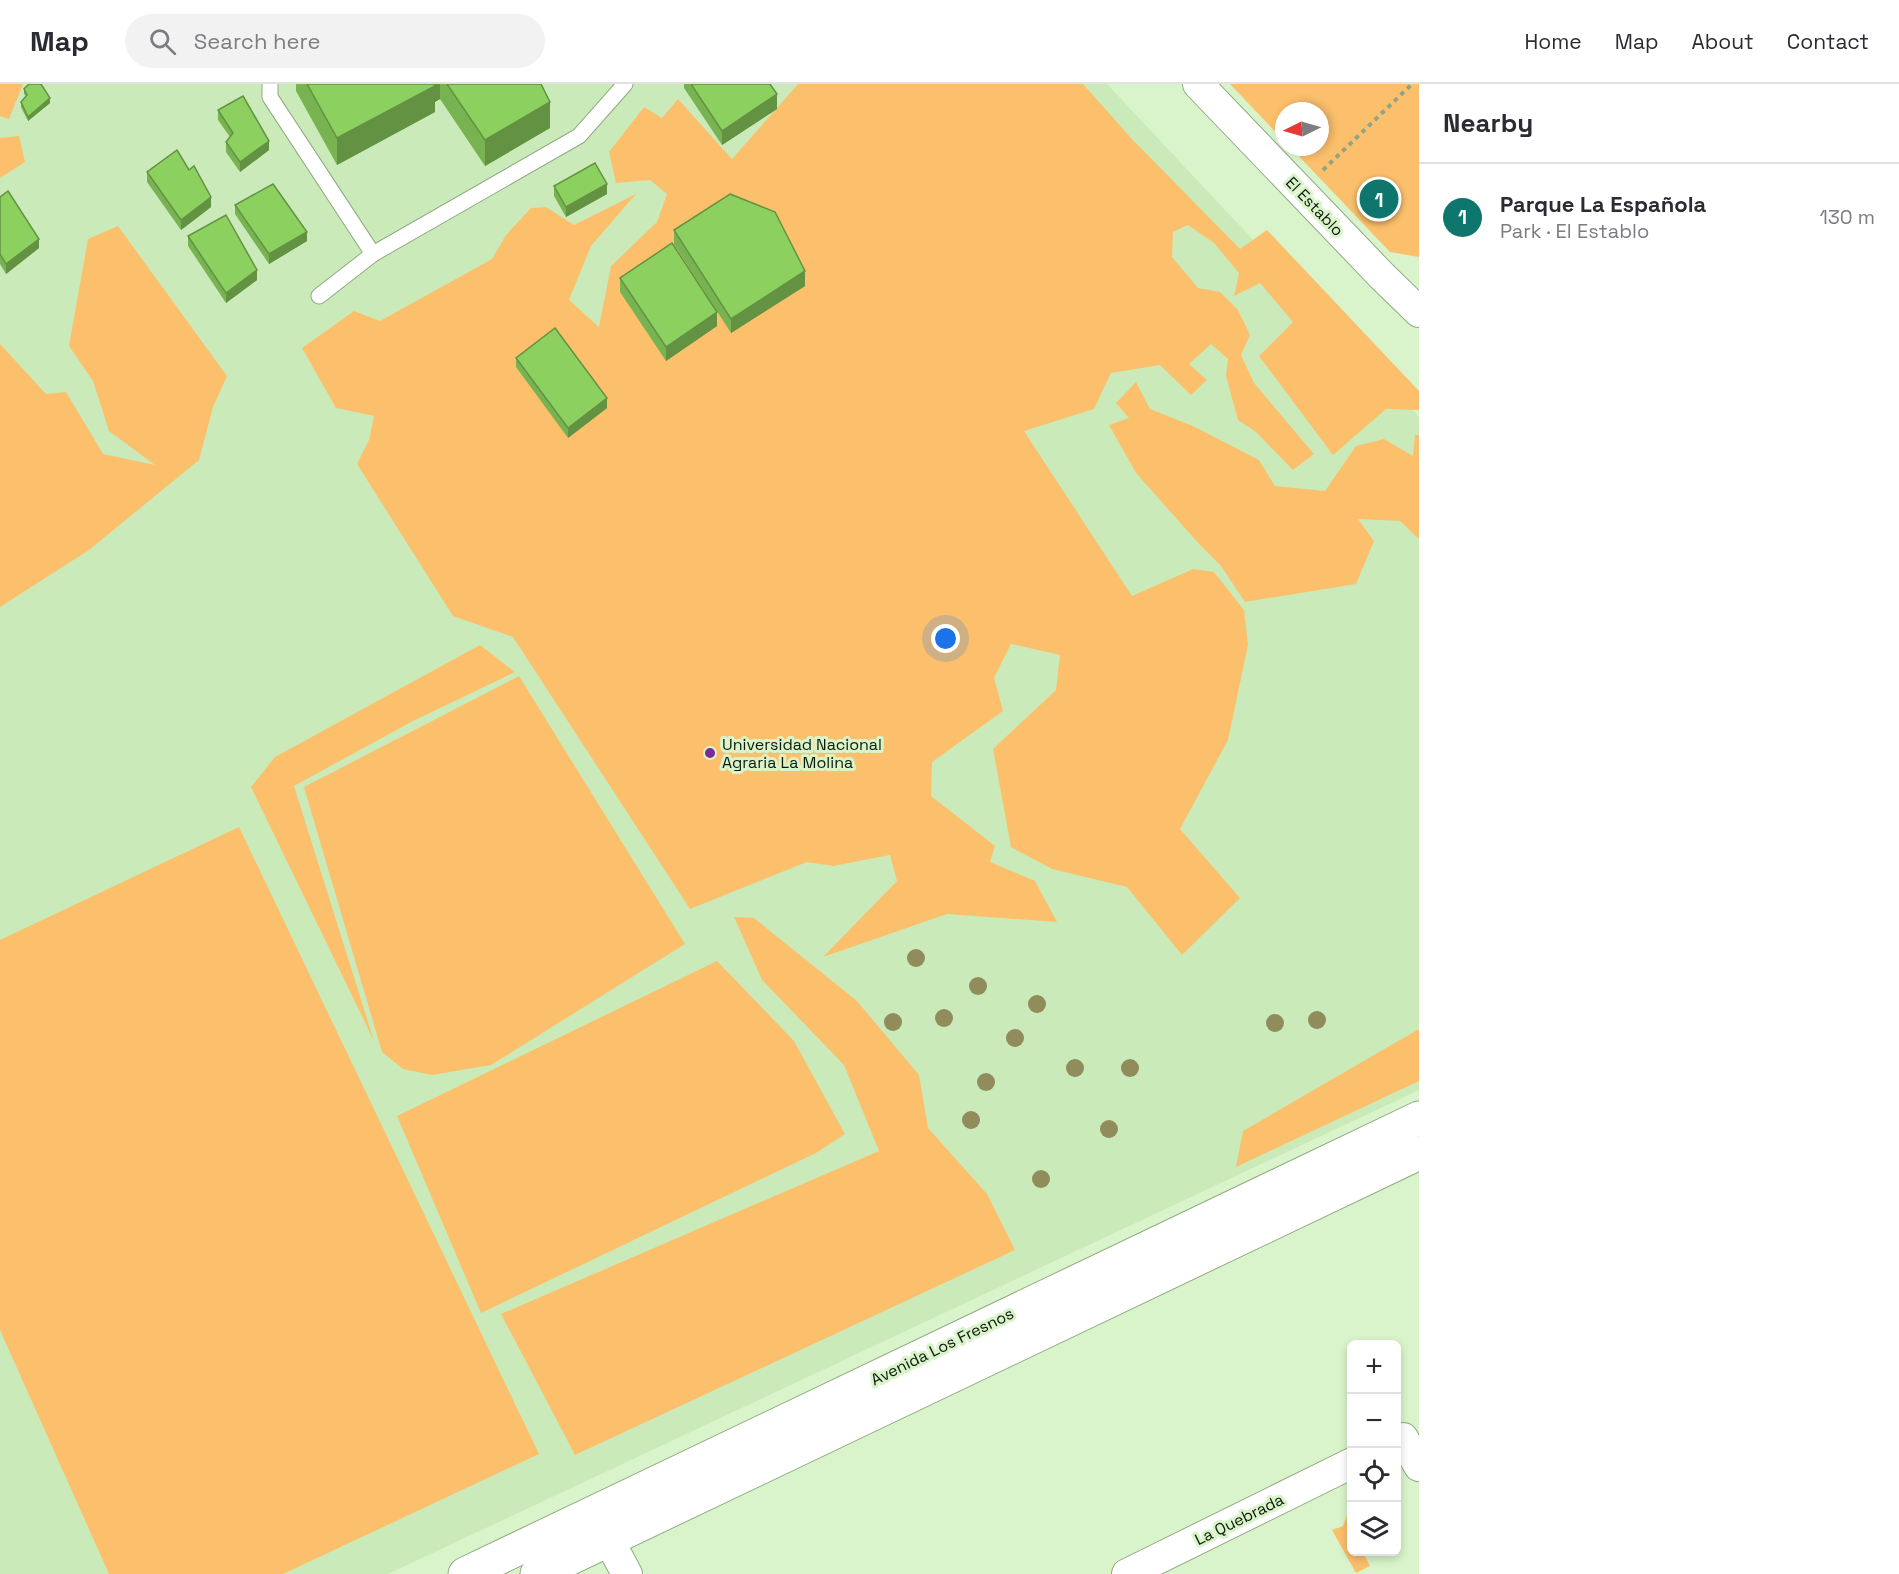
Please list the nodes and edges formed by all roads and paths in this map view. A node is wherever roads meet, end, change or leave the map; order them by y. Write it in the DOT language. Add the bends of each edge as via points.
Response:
graph roads {
  1 [pos="270,84"];
  2 [pos="625,84"];
  3 [pos="1198,84"];
  4 [pos="1412,84"];
  5 [pos="1300,191"];
  6 [pos="373,254"];
  7 [pos="1382,276"];
  8 [pos="1419,279"];
  9 [pos="319,296"];
  10 [pos="1419,312"];
  11 [pos="1419,1118"];
  12 [pos="1419,1153"];
  13 [pos="1406,1436"];
  14 [pos="1347,1465"];
  15 [pos="1419,1466"];
  16 [pos="593,1512"];
  17 [pos="609,1540"];
  18 [pos="465,1574"];
  19 [pos="537,1574"];
  20 [pos="627,1574"];
  21 [pos="1127,1574"];
  1 -- 6 [label="lane" via="270,97"];
  2 -- 6 [label="lane" via="579,136"];
  3 -- 5 [label="street, El Establo"];
  4 -- 5 [label="path"];
  5 -- 7 [label="street, El Establo"];
  6 -- 9 [label="lane"];
  7 -- 8 [label="street"];
  7 -- 10 [label="street, El Establo"];
  11 -- 16 [label="main road, Avenida Los Fresnos"];
  12 -- 17 [label="main road, Avenida Los Fresnos"];
  13 -- 15 [label="street"];
  14 -- 21 [label="street, La Quebrada"];
  16 -- 17 [label="street"];
  16 -- 18 [label="main road, Avenida Los Fresnos"];
  17 -- 19 [label="main road, Avenida Los Fresnos"];
  17 -- 20 [label="street"];
}
